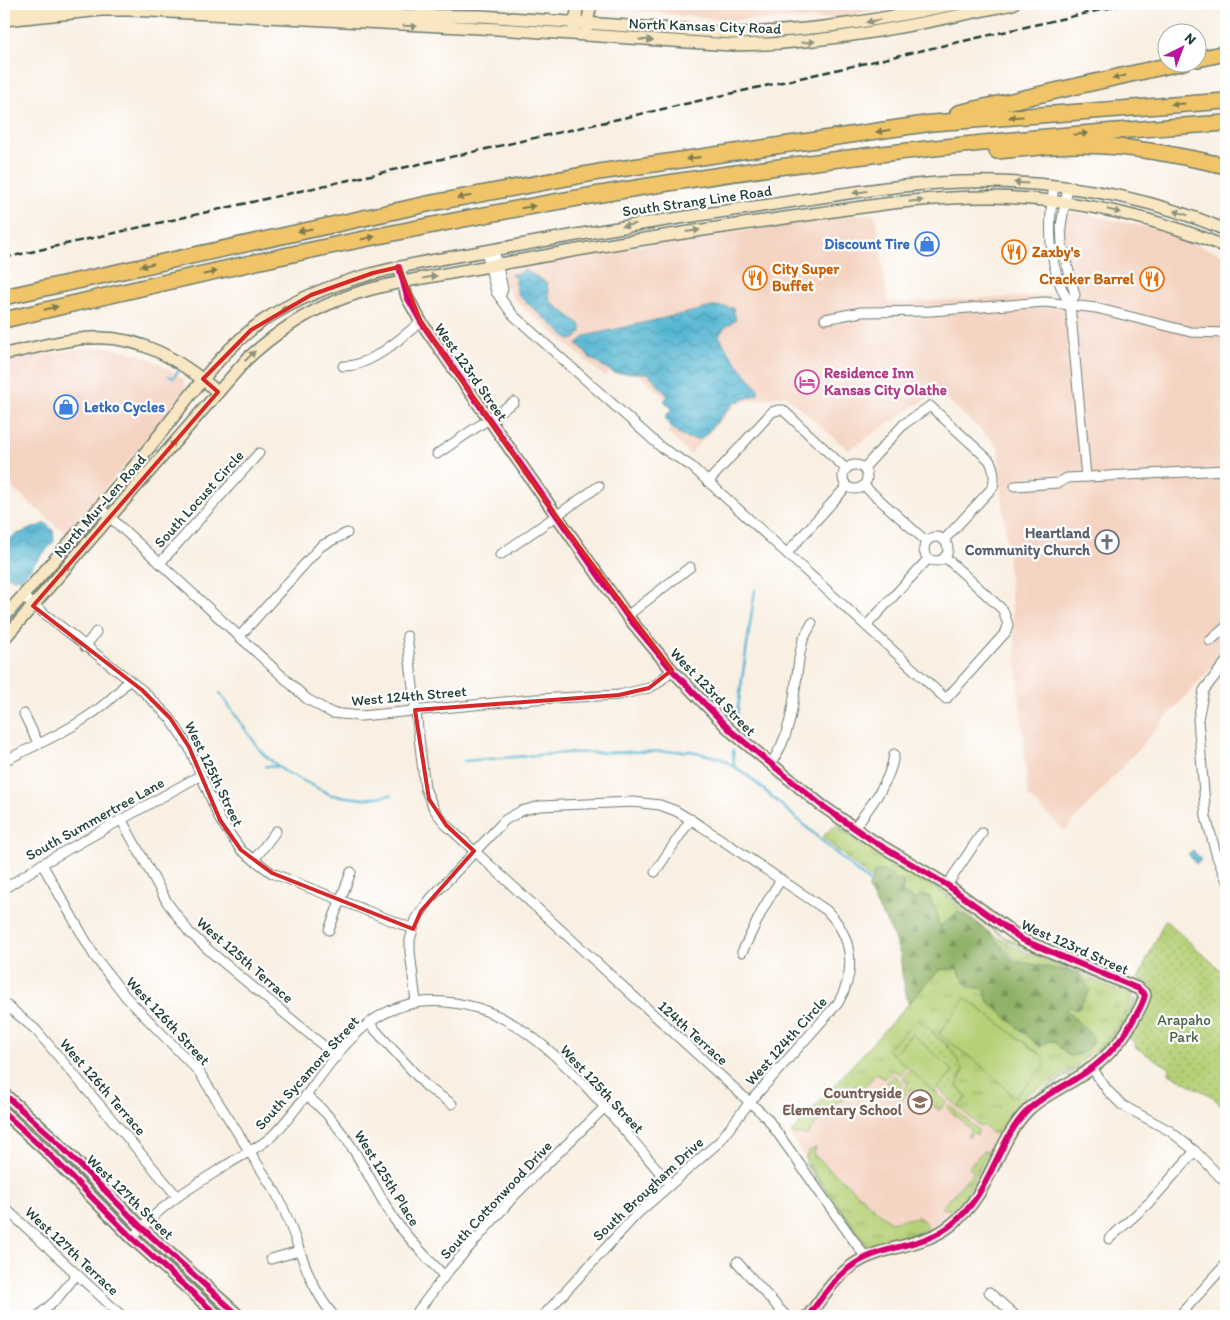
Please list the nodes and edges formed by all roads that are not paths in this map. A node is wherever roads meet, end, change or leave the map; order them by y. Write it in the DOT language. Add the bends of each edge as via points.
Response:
graph roads {
  1 [pos="77,4"];
  2 [pos="167,4"];
  3 [pos="578,4"];
  4 [pos="591,4"];
  5 [pos="955,4"];
  6 [pos="1012,4"];
  7 [pos="211,8"];
  8 [pos="4,12"];
  9 [pos="4,20"];
  10 [pos="581,23"];
  11 [pos="579,36"];
  12 [pos="1226,53"];
  13 [pos="1208,57"];
  14 [pos="1158,68"];
  15 [pos="1226,101"];
  16 [pos="932,123"];
  17 [pos="1226,123"];
  18 [pos="911,150"];
  19 [pos="1226,166"];
  20 [pos="1054,186"];
  21 [pos="1068,188"];
  22 [pos="1052,201"];
  23 [pos="1066,202"];
  24 [pos="1226,230"];
  25 [pos="1226,247"];
  26 [pos="490,250"];
  27 [pos="493,265"];
  28 [pos="399,267"];
  29 [pos="402,282"];
  30 [pos="4,297"];
  31 [pos="1070,304"];
  32 [pos="824,319"];
  33 [pos="4,320"];
  34 [pos="421,322"];
  35 [pos="1226,334"];
  36 [pos="4,354"];
  37 [pos="343,366"];
  38 [pos="202,379"];
  39 [pos="218,392"];
  40 [pos="514,402"];
  41 [pos="488,418"];
  42 [pos="259,453"];
  43 [pos="437,454"];
  44 [pos="864,468"];
  45 [pos="846,469"];
  46 [pos="1226,470"];
  47 [pos="1086,477"];
  48 [pos="708,482"];
  49 [pos="599,486"];
  50 [pos="847,486"];
  51 [pos="864,486"];
  52 [pos="1015,486"];
  53 [pos="99,507"];
  54 [pos="556,516"];
  55 [pos="110,517"];
  56 [pos="347,533"];
  57 [pos="944,540"];
  58 [pos="926,541"];
  59 [pos="787,554"];
  60 [pos="500,556"];
  61 [pos="946,557"];
  62 [pos="928,559"];
  63 [pos="160,563"];
  64 [pos="690,567"];
  65 [pos="22,596"];
  66 [pos="33,606"];
  67 [pos="627,616"];
  68 [pos="4,617"];
  69 [pos="812,623"];
  70 [pos="866,626"];
  71 [pos="1226,627"];
  72 [pos="96,632"];
  73 [pos="407,636"];
  74 [pos="239,637"];
  75 [pos="4,639"];
  76 [pos="1210,641"];
  77 [pos="85,647"];
  78 [pos="1226,662"];
  79 [pos="672,670"];
  80 [pos="129,680"];
  81 [pos="415,710"];
  82 [pos="24,714"];
  83 [pos="38,743"];
  84 [pos="894,754"];
  85 [pos="4,761"];
  86 [pos="770,764"];
  87 [pos="201,775"];
  88 [pos="121,819"];
  89 [pos="690,819"];
  90 [pos="854,828"];
  91 [pos="276,831"];
  92 [pos="982,833"];
  93 [pos="474,851"];
  94 [pos="254,860"];
  95 [pos="42,864"];
  96 [pos="351,872"];
  97 [pos="655,872"];
  98 [pos="781,879"];
  99 [pos="1226,879"];
  100 [pos="947,885"];
  101 [pos="4,889"];
  102 [pos="340,901"];
  103 [pos="413,929"];
  104 [pos="329,930"];
  105 [pos="742,952"];
  106 [pos="416,1002"];
  107 [pos="4,1003"];
  108 [pos="480,1008"];
  109 [pos="369,1023"];
  110 [pos="337,1057"];
  111 [pos="1092,1068"];
  112 [pos="4,1094"];
  113 [pos="306,1095"];
  114 [pos="750,1102"];
  115 [pos="452,1104"];
  116 [pos="604,1108"];
  117 [pos="4,1114"];
  118 [pos="250,1151"];
  119 [pos="1196,1151"];
  120 [pos="1226,1183"];
  121 [pos="670,1184"];
  122 [pos="176,1195"];
  123 [pos="4,1207"];
  124 [pos="141,1227"];
  125 [pos="132,1238"];
  126 [pos="1109,1239"];
  127 [pos="299,1251"];
  128 [pos="866,1258"];
  129 [pos="271,1259"];
  130 [pos="737,1262"];
  131 [pos="1226,1264"];
  132 [pos="77,1274"];
  133 [pos="444,1276"];
  134 [pos="989,1292"];
  135 [pos="38,1316"];
  136 [pos="122,1316"];
  137 [pos="218,1316"];
  138 [pos="239,1316"];
  139 [pos="334,1316"];
  140 [pos="414,1316"];
  141 [pos="543,1316"];
  142 [pos="786,1316"];
  143 [pos="808,1316"];
  144 [pos="1016,1316"];
  145 [pos="1179,1316"];
  1 -- 8 [label="main road"];
  2 -- 7 [label="main road"];
  3 -- 10 [label="main road"];
  4 -- 10 [label="main road"];
  5 -- 10 [label="main road, North Kansas City Road, one-way" via="854,24 770,32"];
  11 -- 6 [label="main road, North Kansas City Road, one-way" via="731,45 792,44 894,29"];
  7 -- 9 [label="main road" via="102,10"];
  7 -- 10 [label="main road, North Kansas City Road" via="369,16 481,16"];
  7 -- 11 [label="main road, North Kansas City Road, one-way"];
  10 -- 11 [label="main road"];
  12 -- 13 [label="highway"];
  14 -- 16 [label="highway, one-way" via="944,116"];
  15 -- 16 [label="highway, one-way"];
  16 -- 30 [label="highway, one-way" via="599,172 432,202"];
  18 -- 17 [label="highway, one-way"];
  18 -- 19 [label="highway" via="925,157 1077,145 1105,146 1157,152"];
  33 -- 18 [label="highway, one-way" via="326,247 505,211 684,180"];
  20 -- 21 [label="main road, South Strang Line Road"];
  20 -- 22 [label="street"];
  20 -- 26 [label="main road, South Strang Line Road, one-way" via="992,182 928,184 658,220"];
  21 -- 23 [label="street"];
  24 -- 21 [label="main road, South Strang Line Road, one-way" via="1156,206"];
  22 -- 23 [label="main road, South Strang Line Road"];
  27 -- 22 [label="main road, South Strang Line Road, one-way" via="660,236 867,206 963,197"];
  22 -- 31 [label="street" via="1051,247 1064,294"];
  23 -- 25 [label="main road, South Strang Line Road, one-way" via="1158,223"];
  23 -- 31 [label="street" via="1061,225 1062,245 1075,295"];
  26 -- 27 [label="street"];
  26 -- 28 [label="main road, South Strang Line Road"];
  29 -- 27 [label="main road, South Strang Line Road, one-way"];
  27 -- 48 [label="street" via="496,292 513,315 662,448 691,466"];
  28 -- 29 [label="main road, West 123rd Street"];
  28 -- 38 [label="main road, South Strang Line Road, one-way" via="331,286 284,308 251,330"];
  29 -- 34 [label="main road, West 123rd Street"];
  39 -- 29 [label="main road, South Strang Line Road, one-way" via="262,345 297,321 335,301"];
  31 -- 32 [label="street" via="1024,302 930,311 862,312"];
  31 -- 35 [label="street" via="1167,328"];
  31 -- 47 [label="street"];
  34 -- 37 [label="street, West 123rd Street" via="372,357 353,366"];
  34 -- 41 [label="main road, West 123rd Street"];
  36 -- 38 [label="main road" via="90,338 129,341 174,358"];
  38 -- 39 [label="main road"];
  38 -- 53 [label="main road, North Mur-Len Road" via="186,403"];
  55 -- 39 [label="main road, North Mur-Len Road, one-way"];
  40 -- 41 [label="street, West 123rd Street"];
  41 -- 43 [label="street, West 123rd Street"];
  41 -- 54 [label="main road, West 123rd Street"];
  42 -- 63 [label="street, South Locust Circle"];
  44 -- 45 [label="street" via="853,465"];
  44 -- 51 [label="street" via="868,479"];
  44 -- 57 [label="street" via="904,424 930,406 993,465 993,487"];
  45 -- 48 [label="street" via="783,410 778,410 772,412"];
  45 -- 50 [label="street" via="843,476"];
  46 -- 47 [label="street"];
  47 -- 52 [label="street"];
  48 -- 59 [label="street"];
  49 -- 54 [label="street"];
  50 -- 51 [label="street" via="856,490"];
  50 -- 59 [label="street"];
  51 -- 58 [label="street"];
  53 -- 55 [label="street, West 124th Street"];
  53 -- 65 [label="main road, North Mur-Len Road"];
  54 -- 60 [label="street"];
  54 -- 67 [label="main road, West 123rd Street"];
  55 -- 63 [label="street, West 124th Street"];
  66 -- 55 [label="main road, North Mur-Len Road, one-way"];
  56 -- 74 [label="street" via="321,546"];
  57 -- 58 [label="street" via="935,537"];
  57 -- 61 [label="street" via="948,550"];
  58 -- 62 [label="street" via="923,548"];
  59 -- 70 [label="street"];
  61 -- 62 [label="street" via="935,562"];
  61 -- 70 [label="street" via="1003,610 1008,625 1006,632 946,699"];
  62 -- 70 [label="street"];
  63 -- 74 [label="street, West 124th Street"];
  64 -- 67 [label="street"];
  65 -- 66 [label="street, West 125th Street"];
  65 -- 68 [label="main road, North Mur-Len Road"];
  66 -- 75 [label="main road, North Mur-Len Road"];
  66 -- 77 [label="street, West 125th Street"];
  67 -- 79 [label="main road, West 123rd Street"];
  69 -- 86 [label="street" via="800,653 786,735"];
  71 -- 76 [label="street"];
  72 -- 77 [label="street"];
  73 -- 81 [label="street, 124th Terrace"];
  74 -- 81 [label="street, West 124th Street" via="307,699 323,709 351,716"];
  77 -- 80 [label="street, West 125th Street"];
  78 -- 99 [label="street" via="1204,690 1198,719 1206,817"];
  79 -- 81 [label="street, West 124th Street" via="649,688 619,695"];
  79 -- 86 [label="main road, West 123rd Street"];
  80 -- 83 [label="street" via="92,716"];
  80 -- 87 [label="street, West 125th Street" via="174,722"];
  81 -- 93 [label="street, 124th Terrace" via="422,772 429,799 446,825"];
  82 -- 83 [label="street"];
  83 -- 85 [label="street"];
  84 -- 90 [label="street" via="886,781"];
  86 -- 90 [label="main road, West 123rd Street"];
  87 -- 88 [label="street, South Summertree Lane"];
  87 -- 94 [label="street, West 125th Street" via="226,833"];
  88 -- 95 [label="street, South Summertree Lane"];
  88 -- 110 [label="street, West 125th Terrace" via="167,902 189,932"];
  89 -- 93 [label="street, West 124th Circle" via="668,807 646,802 540,806 521,810 505,820"];
  89 -- 97 [label="street"];
  89 -- 98 [label="street, West 124th Circle"];
  90 -- 100 [label="main road, West 123rd Street"];
  91 -- 94 [label="street"];
  92 -- 100 [label="street"];
  93 -- 103 [label="street" via="421,911"];
  93 -- 114 [label="street, 124th Terrace"];
  94 -- 102 [label="street, West 125th Street" via="272,872"];
  95 -- 101 [label="street, South Summertree Lane"];
  95 -- 118 [label="street, West 126th Street" via="100,964 126,997 199,1072"];
  96 -- 102 [label="street"];
  98 -- 105 [label="street"];
  98 -- 114 [label="street, West 124th Circle" via="826,910 839,924 849,948 850,970 838,1003"];
  100 -- 111 [label="main road, West 123rd Street" via="1023,940 1139,988 1145,995 1127,1032"];
  102 -- 103 [label="street, West 125th Street"];
  102 -- 104 [label="street"];
  103 -- 106 [label="street" via="410,952"];
  106 -- 108 [label="street, South Sycamore Street" via="454,1002"];
  106 -- 109 [label="street, South Sycamore Street"];
  107 -- 122 [label="street, West 126th Terrace" via="36,1030"];
  108 -- 116 [label="street, West 125th Street" via="526,1033 574,1075"];
  109 -- 110 [label="street, South Sycamore Street"];
  109 -- 115 [label="street" via="427,1087"];
  110 -- 113 [label="street, South Sycamore Street"];
  111 -- 119 [label="street" via="1122,1105 1170,1131"];
  111 -- 128 [label="main road" via="1040,1100 1027,1112 1015,1128 982,1191 951,1225 928,1238"];
  112 -- 124 [label="main road, West 127th Street" via="53,1138"];
  113 -- 118 [label="street, South Sycamore Street" via="273,1135"];
  113 -- 133 [label="street, West 125th Place" via="321,1107 349,1141 409,1240"];
  114 -- 121 [label="street, South Brougham Drive" via="712,1150"];
  114 -- 128 [label="street, 124th Terrace" via="776,1128"];
  116 -- 121 [label="street, West 125th Street"];
  116 -- 133 [label="street, South Cottonwood Drive" via="515,1195"];
  117 -- 125 [label="main road, West 127th Street" via="46,1151"];
  118 -- 122 [label="street, South Sycamore Street"];
  118 -- 127 [label="street, West 126th Street" via="283,1207"];
  119 -- 120 [label="street"];
  119 -- 126 [label="street" via="1151,1201"];
  121 -- 141 [label="street, South Brougham Drive" via="609,1243"];
  122 -- 124 [label="street, South Sycamore Street"];
  123 -- 132 [label="street, West 127th Terrace"];
  124 -- 125 [label="street, South Sycamore Street"];
  124 -- 138 [label="main road, West 127th Street"];
  125 -- 137 [label="main road, West 127th Street"];
  127 -- 129 [label="street"];
  127 -- 139 [label="street, West 126th Street" via="316,1292"];
  128 -- 143 [label="main road" via="843,1272"];
  130 -- 142 [label="street"];
  131 -- 145 [label="street"];
  132 -- 135 [label="street"];
  132 -- 136 [label="street, West 127th Terrace"];
  133 -- 140 [label="street, South Cottonwood Drive"];
  134 -- 144 [label="street"];
}
